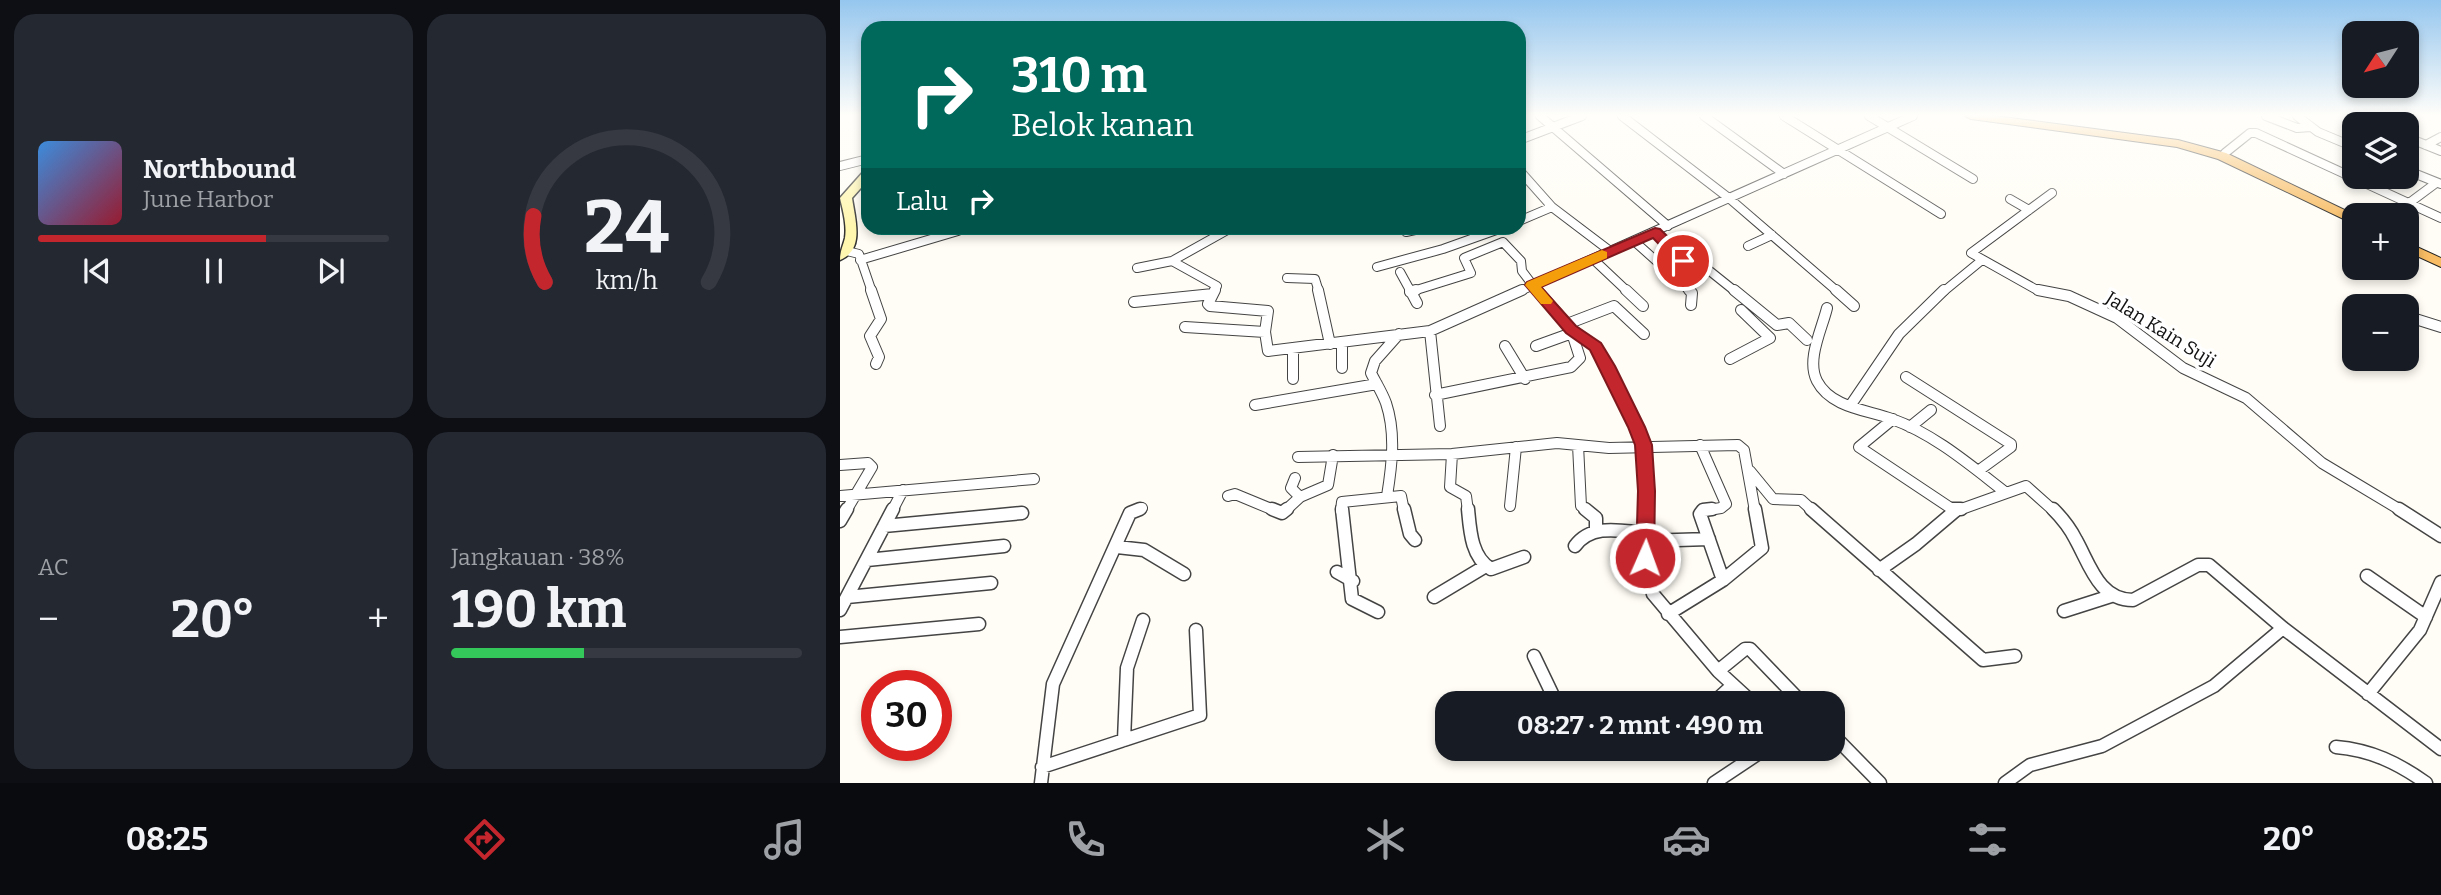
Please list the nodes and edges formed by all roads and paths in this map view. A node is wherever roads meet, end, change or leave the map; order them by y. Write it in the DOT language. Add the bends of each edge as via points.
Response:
graph roads {
  1 [pos="1583,153"];
  2 [pos="1670,153"];
  3 [pos="1754,153"];
  4 [pos="1829,153"];
  5 [pos="1843,153"];
  6 [pos="1929,153"];
  7 [pos="2209,153"];
  8 [pos="2225,153"];
  9 [pos="2299,153"];
  10 [pos="861,161"];
  11 [pos="840,166"];
  12 [pos="1784,174"];
  13 [pos="2419,176"];
  14 [pos="1526,178"];
  15 [pos="1973,179"];
  16 [pos="861,181"];
  17 [pos="2439,184"];
  18 [pos="2052,193"];
  19 [pos="1730,199"];
  20 [pos="2010,199"];
  21 [pos="2409,203"];
  22 [pos="1552,207"];
  23 [pos="2419,208"];
  24 [pos="2029,209"];
  25 [pos="2342,212"];
  26 [pos="2342,213"];
  27 [pos="1941,214"];
  28 [pos="1526,217"];
  29 [pos="2441,218"];
  30 [pos="1668,226"];
  31 [pos="1655,232"];
  32 [pos="944,235"];
  33 [pos="1220,235"];
  34 [pos="1479,235"];
  35 [pos="1772,235"];
  36 [pos="1217,237"];
  37 [pos="1634,241"];
  38 [pos="1748,246"];
  39 [pos="2419,248"];
  40 [pos="2419,250"];
  41 [pos="1610,251"];
  42 [pos="843,253"];
  43 [pos="2441,257"];
  44 [pos="1593,259"];
  45 [pos="860,260"];
  46 [pos="1982,260"];
  47 [pos="1172,261"];
  48 [pos="2441,263"];
  49 [pos="1377,267"];
  50 [pos="1137,268"];
  51 [pos="1400,272"];
  52 [pos="1287,278"];
  53 [pos="1532,285"];
  54 [pos="1410,292"];
  55 [pos="1213,294"];
  56 [pos="1134,302"];
  57 [pos="1417,303"];
  58 [pos="1691,305"];
  59 [pos="1643,306"];
  60 [pos="1854,306"];
  61 [pos="1827,308"];
  62 [pos="1741,310"];
  63 [pos="2419,320"];
  64 [pos="1779,326"];
  65 [pos="1185,327"];
  66 [pos="2441,327"];
  67 [pos="1570,329"];
  68 [pos="1430,331"];
  69 [pos="1265,332"];
  70 [pos="1399,334"];
  71 [pos="1644,334"];
  72 [pos="1768,335"];
  73 [pos="1807,340"];
  74 [pos="1342,342"];
  75 [pos="1331,344"];
  76 [pos="1505,346"];
  77 [pos="1536,346"];
  78 [pos="1293,348"];
  79 [pos="1730,359"];
  80 [pos="876,364"];
  81 [pos="1342,368"];
  82 [pos="1906,377"];
  83 [pos="1293,379"];
  84 [pos="1525,379"];
  85 [pos="1377,384"];
  86 [pos="1435,396"];
  87 [pos="1255,405"];
  88 [pos="1850,406"];
  89 [pos="1931,410"];
  90 [pos="1893,419"];
  91 [pos="1440,426"];
  92 [pos="1910,427"];
  93 [pos="1578,444"];
  94 [pos="1643,445"];
  95 [pos="1700,445"];
  96 [pos="1516,447"];
  97 [pos="1393,454"];
  98 [pos="1452,454"];
  99 [pos="1333,455"];
  100 [pos="1298,457"];
  101 [pos="840,465"];
  102 [pos="1748,468"];
  103 [pos="1978,471"];
  104 [pos="1295,478"];
  105 [pos="1034,479"];
  106 [pos="903,490"];
  107 [pos="2005,492"];
  108 [pos="855,494"];
  109 [pos="840,496"];
  110 [pos="1228,496"];
  111 [pos="1387,496"];
  112 [pos="1300,497"];
  113 [pos="1510,506"];
  114 [pos="1142,508"];
  115 [pos="1955,511"];
  116 [pos="1022,513"];
  117 [pos="840,521"];
  118 [pos="884,526"];
  119 [pos="1596,530"];
  120 [pos="2441,536"];
  121 [pos="1645,537"];
  122 [pos="1709,539"];
  123 [pos="1415,540"];
  124 [pos="1575,545"];
  125 [pos="1004,546"];
  126 [pos="1117,547"];
  127 [pos="1524,556"];
  128 [pos="867,560"];
  129 [pos="1484,567"];
  130 [pos="1879,570"];
  131 [pos="1337,572"];
  132 [pos="1184,573"];
  133 [pos="2367,576"];
  134 [pos="1723,580"];
  135 [pos="1353,581"];
  136 [pos="2441,582"];
  137 [pos="991,583"];
  138 [pos="2110,596"];
  139 [pos="848,597"];
  140 [pos="1434,597"];
  141 [pos="840,610"];
  142 [pos="2064,611"];
  143 [pos="1378,612"];
  144 [pos="1668,614"];
  145 [pos="2426,617"];
  146 [pos="1143,620"];
  147 [pos="979,624"];
  148 [pos="2283,628"];
  149 [pos="1196,629"];
  150 [pos="840,637"];
  151 [pos="1534,656"];
  152 [pos="2015,656"];
  153 [pos="1718,671"];
  154 [pos="1733,685"];
  155 [pos="1551,691"];
  156 [pos="1726,691"];
  157 [pos="1740,691"];
  158 [pos="1790,691"];
  159 [pos="2368,694"];
  160 [pos="1124,740"];
  161 [pos="1845,747"];
  162 [pos="2336,747"];
  163 [pos="2441,749"];
  164 [pos="1747,761"];
  165 [pos="1042,767"];
  166 [pos="1041,783"];
  167 [pos="1714,783"];
  168 [pos="1880,783"];
  169 [pos="2005,783"];
  170 [pos="2426,783"];
  1 -- 30 [label="street"];
  2 -- 19 [label="street"];
  3 -- 12 [label="street"];
  4 -- 12 [label="street"];
  5 -- 27 [label="street"];
  6 -- 15 [label="street"];
  7 -- 26 [label="highway"];
  8 -- 25 [label="highway"];
  9 -- 21 [label="street"];
  10 -- 11 [label="street"];
  12 -- 19 [label="street"];
  13 -- 17 [label="street"];
  14 -- 22 [label="street"];
  16 -- 42 [label="main road" via="846,198 852,239"];
  17 -- 21 [label="street"];
  18 -- 24 [label="street"];
  19 -- 30 [label="street"];
  19 -- 35 [label="street"];
  20 -- 24 [label="street"];
  22 -- 28 [label="street"];
  22 -- 41 [label="street"];
  23 -- 29 [label="street"];
  24 -- 46 [label="street" via="1971,252"];
  30 -- 31 [label="street"];
  31 -- 37 [label="street"];
  31 -- 64 [label="street" via="1681,260 1696,260"];
  32 -- 45 [label="street"];
  33 -- 36 [label="street"];
  34 -- 49 [label="street"];
  35 -- 38 [label="street"];
  35 -- 60 [label="street"];
  36 -- 47 [label="street"];
  37 -- 41 [label="street"];
  37 -- 58 [label="street" via="1692,293"];
  39 -- 43 [label="highway"];
  40 -- 48 [label="highway"];
  41 -- 44 [label="street"];
  42 -- 45 [label="street" via="858,252"];
  44 -- 53 [label="street"];
  44 -- 59 [label="street"];
  45 -- 80 [label="street" via="881,319 870,336 879,355"];
  46 -- 88 [label="street" via="1952,282 1899,334"];
  46 -- 120 [label="street, Jalan Kain Suji" via="2037,290 2069,296 2118,318 2177,364 2246,398 2322,463"];
  47 -- 50 [label="street"];
  47 -- 55 [label="street" via="1217,285"];
  51 -- 54 [label="street"];
  52 -- 75 [label="street" via="1315,279"];
  53 -- 54 [label="street" via="1522,272 1521,261 1503,242 1464,258 1471,273"];
  53 -- 67 [label="street"];
  53 -- 68 [label="street"];
  54 -- 57 [label="street"];
  55 -- 56 [label="street"];
  55 -- 69 [label="street" via="1210,306 1268,311"];
  61 -- 88 [label="street" via="1814,364 1816,379 1827,393"];
  62 -- 72 [label="street"];
  63 -- 66 [label="street"];
  64 -- 72 [label="street"];
  64 -- 73 [label="street" via="1789,323"];
  65 -- 69 [label="street"];
  67 -- 71 [label="street" via="1614,306"];
  67 -- 77 [label="street"];
  67 -- 84 [label="street" via="1578,363"];
  67 -- 94 [label="street" via="1602,356"];
  68 -- 70 [label="street"];
  68 -- 86 [label="street"];
  69 -- 78 [label="street" via="1268,351"];
  70 -- 74 [label="street"];
  70 -- 85 [label="street" via="1374,363 1371,373"];
  72 -- 79 [label="street" via="1769,340"];
  74 -- 75 [label="street"];
  74 -- 81 [label="street"];
  75 -- 78 [label="street"];
  76 -- 84 [label="street"];
  78 -- 83 [label="street"];
  82 -- 103 [label="street" via="2011,444"];
  84 -- 86 [label="street"];
  85 -- 87 [label="street"];
  85 -- 97 [label="street" via="1387,407"];
  86 -- 91 [label="street"];
  88 -- 90 [label="street"];
  89 -- 92 [label="street"];
  90 -- 92 [label="street"];
  90 -- 115 [label="street" via="1858,447"];
  92 -- 103 [label="street"];
  93 -- 94 [label="street" via="1605,448"];
  93 -- 96 [label="street"];
  93 -- 119 [label="street" via="1581,506 1596,518"];
  94 -- 95 [label="street"];
  94 -- 121 [label="street"];
  95 -- 102 [label="street" via="1738,445 1744,450"];
  95 -- 122 [label="street" via="1726,504 1700,514"];
  96 -- 98 [label="street"];
  96 -- 113 [label="street"];
  97 -- 98 [label="street"];
  97 -- 99 [label="street"];
  97 -- 111 [label="street"];
  98 -- 129 [label="street" via="1451,489 1466,496 1474,549"];
  99 -- 100 [label="street"];
  99 -- 112 [label="street" via="1328,485"];
  101 -- 108 [label="street" via="871,465"];
  102 -- 130 [label="street" via="1771,497 1801,500"];
  102 -- 134 [label="street" via="1762,548"];
  103 -- 107 [label="street"];
  104 -- 112 [label="street" via="1292,488"];
  105 -- 106 [label="street"];
  106 -- 108 [label="street"];
  106 -- 118 [label="street"];
  107 -- 115 [label="street"];
  107 -- 138 [label="street" via="2026,486 2032,489 2071,530"];
  108 -- 109 [label="street"];
  108 -- 117 [label="street"];
  110 -- 112 [label="street" via="1235,494 1280,514"];
  111 -- 123 [label="street" via="1403,497"];
  111 -- 135 [label="street" via="1342,502 1340,520"];
  114 -- 126 [label="street" via="1130,513"];
  115 -- 130 [label="street"];
  116 -- 118 [label="street"];
  118 -- 128 [label="street"];
  119 -- 121 [label="street"];
  119 -- 124 [label="street" via="1582,535"];
  121 -- 122 [label="street"];
  121 -- 144 [label="street" via="1650,588"];
  122 -- 134 [label="street"];
  125 -- 128 [label="street"];
  126 -- 132 [label="street" via="1145,550"];
  126 -- 165 [label="street" via="1053,684"];
  127 -- 129 [label="street" via="1491,569"];
  128 -- 139 [label="street"];
  129 -- 140 [label="street"];
  130 -- 152 [label="street" via="1983,660"];
  131 -- 135 [label="street"];
  133 -- 145 [label="street"];
  134 -- 144 [label="street"];
  135 -- 143 [label="street" via="1353,600"];
  136 -- 145 [label="street"];
  137 -- 139 [label="street"];
  138 -- 142 [label="street"];
  138 -- 148 [label="street" via="2133,600 2204,564"];
  139 -- 141 [label="street"];
  144 -- 153 [label="street"];
  145 -- 159 [label="street"];
  146 -- 160 [label="street" via="1127,668"];
  147 -- 150 [label="street"];
  148 -- 159 [label="street"];
  148 -- 169 [label="street" via="2214,686 2102,746 2030,765"];
  149 -- 160 [label="street" via="1200,715"];
  151 -- 155 [label="street"];
  153 -- 154 [label="street"];
  153 -- 158 [label="street" via="1750,649"];
  154 -- 156 [label="street"];
  154 -- 157 [label="street"];
  159 -- 163 [label="street"];
  160 -- 165 [label="street"];
  161 -- 168 [label="street"];
  162 -- 170 [label="street" via="2389,759"];
  164 -- 167 [label="street"];
  165 -- 166 [label="street"];
}
